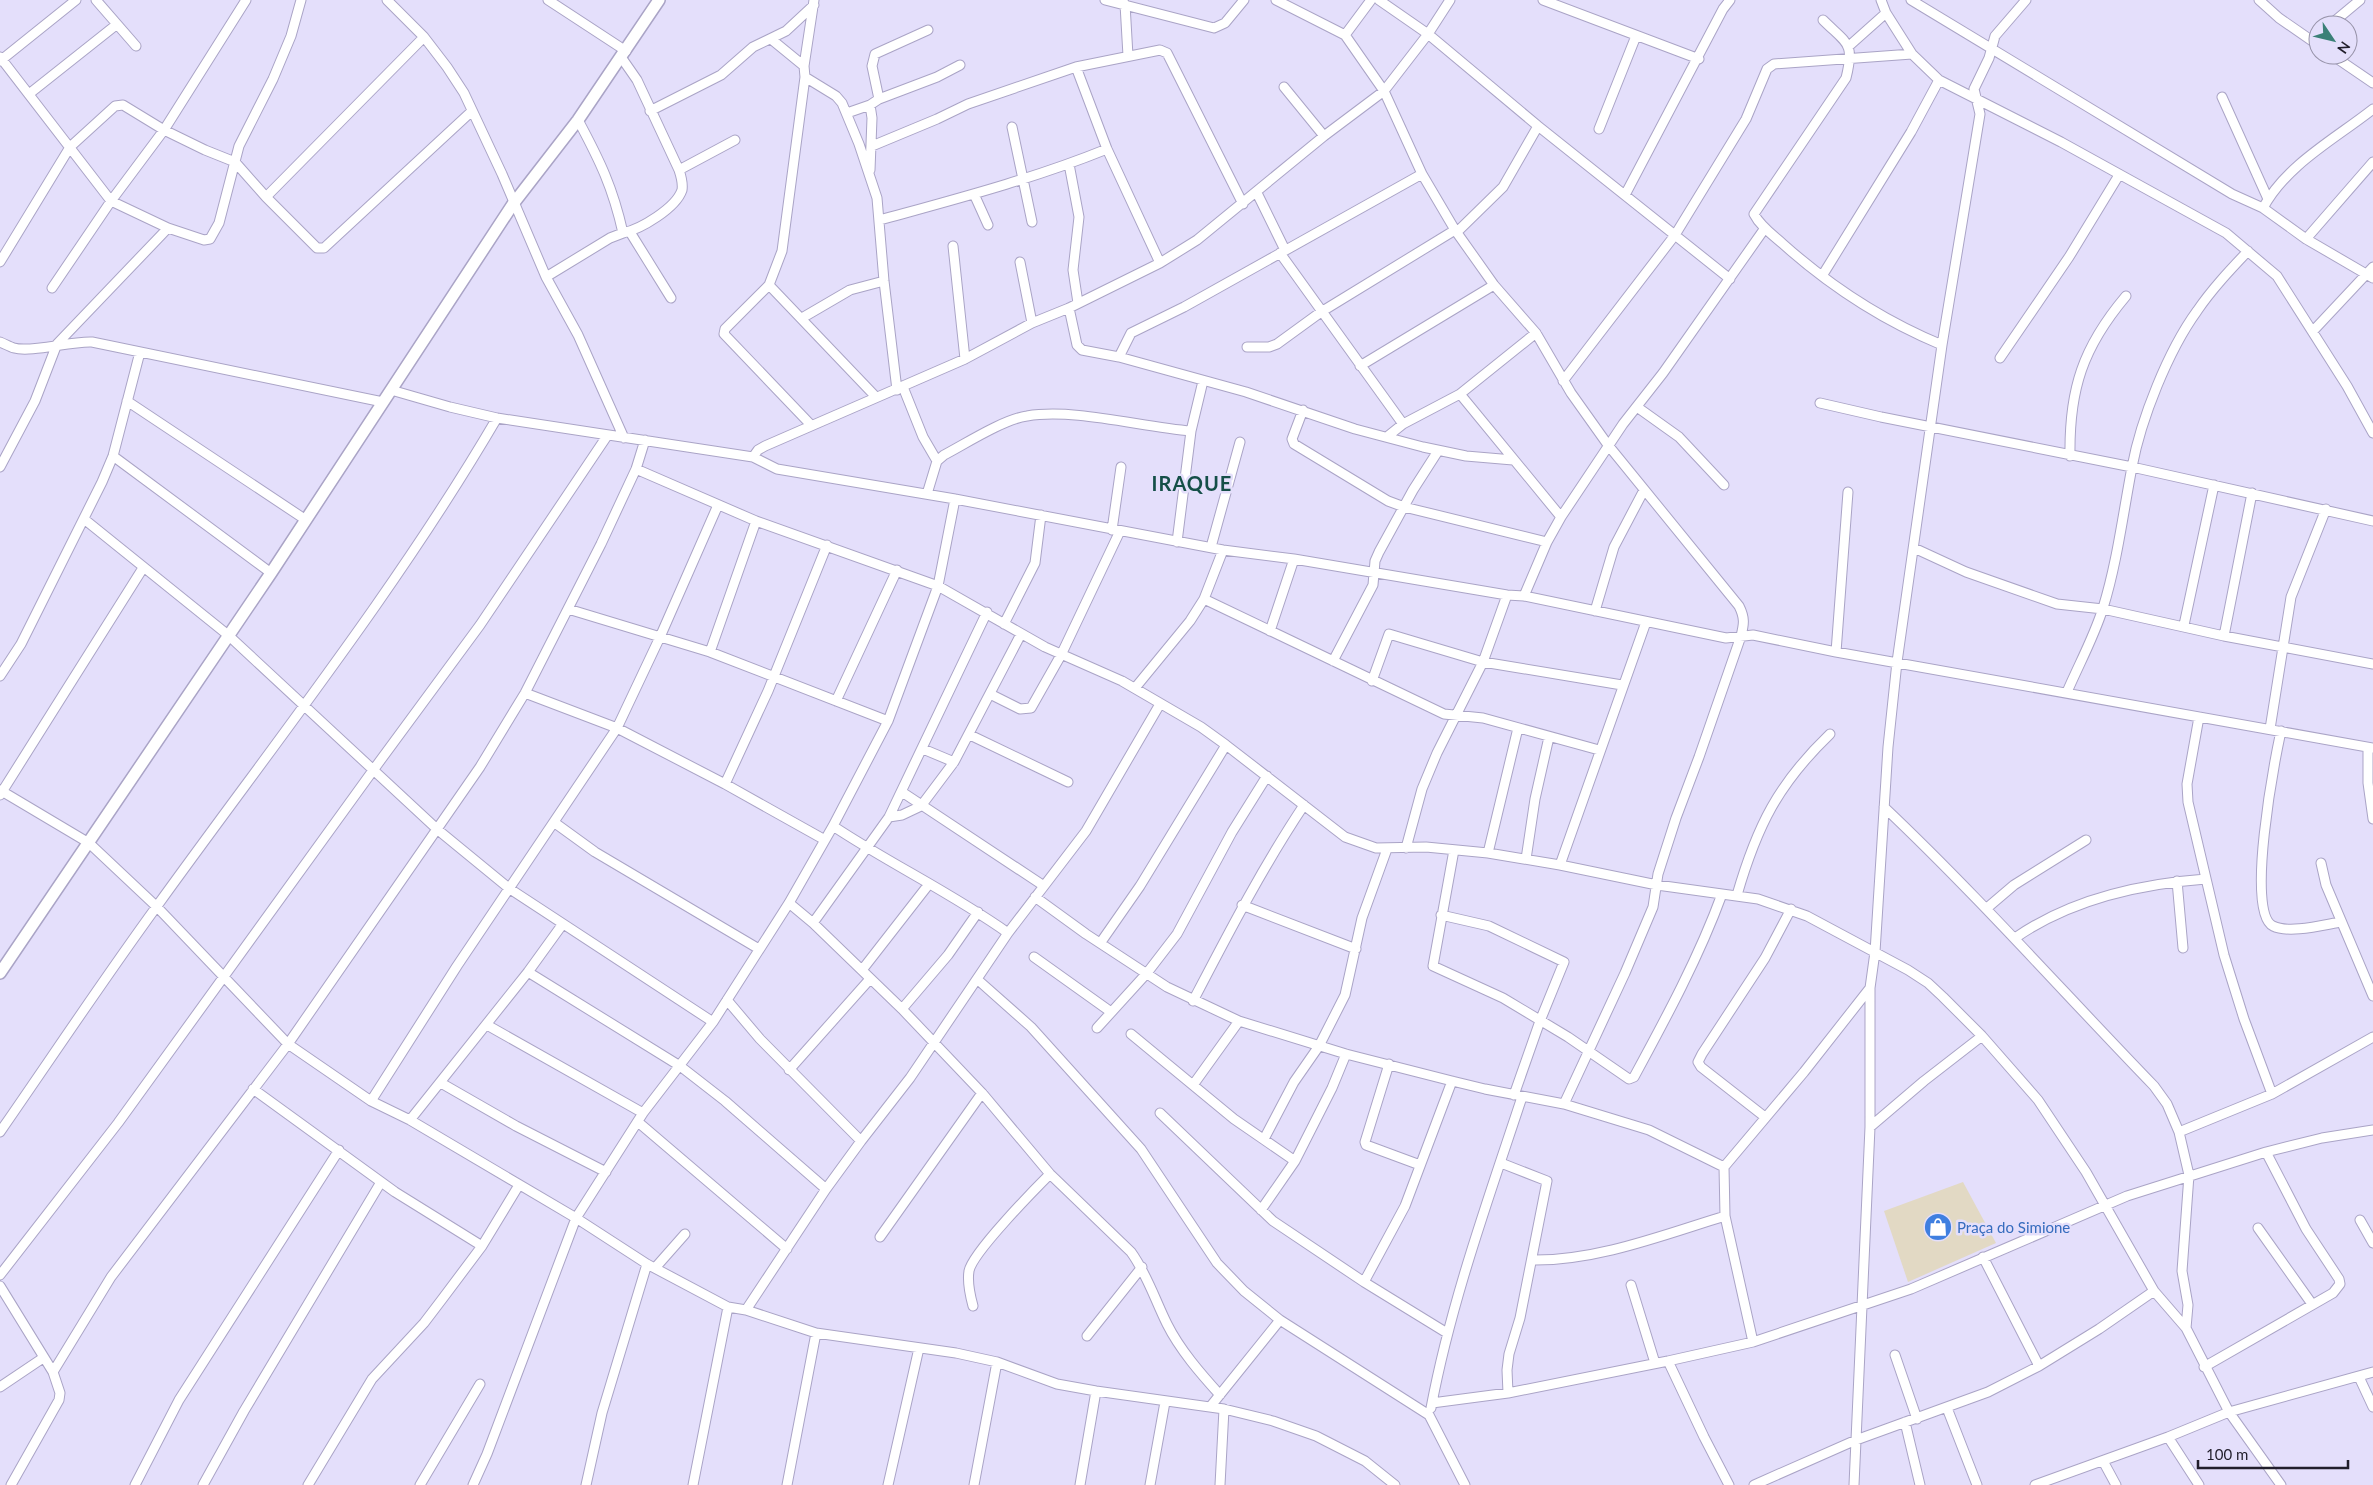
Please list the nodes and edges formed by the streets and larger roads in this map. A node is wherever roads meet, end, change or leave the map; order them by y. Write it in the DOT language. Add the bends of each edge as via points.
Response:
graph roads {
  1 [pos="76,0"];
  2 [pos="96,0"];
  3 [pos="246,0"];
  4 [pos="301,0"];
  5 [pos="387,0"];
  6 [pos="548,0"];
  7 [pos="659,0"];
  8 [pos="1105,0"];
  9 [pos="1244,0"];
  10 [pos="1276,0"];
  11 [pos="1371,0"];
  12 [pos="1379,0"];
  13 [pos="1450,0"];
  14 [pos="1543,0"];
  15 [pos="1730,0"];
  16 [pos="1881,0"];
  17 [pos="1911,0"];
  18 [pos="2026,0"];
  19 [pos="2259,0"];
  20 [pos="2360,0"];
  21 [pos="814,3"];
  22 [pos="1125,4"];
  23 [pos="1886,13"];
  24 [pos="2342,15"];
  25 [pos="1823,20"];
  26 [pos="116,25"];
  27 [pos="928,30"];
  28 [pos="1428,34"];
  29 [pos="1345,35"];
  30 [pos="2308,35"];
  31 [pos="1636,36"];
  32 [pos="424,38"];
  33 [pos="771,39"];
  34 [pos="136,46"];
  35 [pos="1849,46"];
  36 [pos="1991,47"];
  37 [pos="624,54"];
  38 [pos="1912,54"];
  39 [pos="1128,56"];
  40 [pos="1851,57"];
  41 [pos="1,59"];
  42 [pos="1699,59"];
  43 [pos="2347,65"];
  44 [pos="804,66"];
  45 [pos="960,66"];
  46 [pos="1076,67"];
  47 [pos="805,77"];
  48 [pos="1939,80"];
  49 [pos="2373,83"];
  50 [pos="1284,87"];
  51 [pos="1384,91"];
  52 [pos="29,94"];
  53 [pos="1974,96"];
  54 [pos="2222,97"];
  55 [pos="879,99"];
  56 [pos="870,105"];
  57 [pos="2373,109"];
  58 [pos="472,110"];
  59 [pos="650,111"];
  60 [pos="847,113"];
  61 [pos="578,120"];
  62 [pos="1538,126"];
  63 [pos="1012,127"];
  64 [pos="1599,129"];
  65 [pos="164,130"];
  66 [pos="1324,136"];
  67 [pos="735,140"];
  68 [pos="872,146"];
  69 [pos="70,147"];
  70 [pos="1107,149"];
  71 [pos="235,162"];
  72 [pos="2373,162"];
  73 [pos="1069,164"];
  74 [pos="679,170"];
  75 [pos="870,172"];
  76 [pos="1422,174"];
  77 [pos="2119,175"];
  78 [pos="1023,179"];
  79 [pos="1257,193"];
  80 [pos="974,194"];
  81 [pos="1625,195"];
  82 [pos="266,197"];
  83 [pos="2268,199"];
  84 [pos="111,201"];
  85 [pos="514,204"];
  86 [pos="1243,204"];
  87 [pos="2263,208"];
  88 [pos="880,220"];
  89 [pos="1032,222"];
  90 [pos="988,224"];
  91 [pos="168,228"];
  92 [pos="1766,228"];
  93 [pos="1456,231"];
  94 [pos="627,233"];
  95 [pos="1675,235"];
  96 [pos="2306,239"];
  97 [pos="953,246"];
  98 [pos="1282,251"];
  99 [pos="2248,251"];
  100 [pos="0,262"];
  101 [pos="1020,262"];
  102 [pos="1160,263"];
  103 [pos="2371,273"];
  104 [pos="1822,276"];
  105 [pos="546,277"];
  106 [pos="1730,279"];
  107 [pos="884,281"];
  108 [pos="769,285"];
  109 [pos="1494,285"];
  110 [pos="52,288"];
  111 [pos="2126,296"];
  112 [pos="671,298"];
  113 [pos="1078,303"];
  114 [pos="1069,308"];
  115 [pos="1321,312"];
  116 [pos="802,318"];
  117 [pos="1032,323"];
  118 [pos="2313,331"];
  119 [pos="1536,333"];
  120 [pos="0,342"];
  121 [pos="57,344"];
  122 [pos="1942,345"];
  123 [pos="1247,347"];
  124 [pos="140,352"];
  125 [pos="1119,357"];
  126 [pos="2000,358"];
  127 [pos="965,359"];
  128 [pos="1360,366"];
  129 [pos="1563,380"];
  130 [pos="1203,381"];
  131 [pos="900,389"];
  132 [pos="391,390"];
  133 [pos="1460,394"];
  134 [pos="876,397"];
  135 [pos="127,401"];
  136 [pos="383,402"];
  137 [pos="1820,403"];
  138 [pos="1636,407"];
  139 [pos="1304,410"];
  140 [pos="497,418"];
  141 [pos="1403,424"];
  142 [pos="812,425"];
  143 [pos="1930,427"];
  144 [pos="1191,431"];
  145 [pos="2373,433"];
  146 [pos="607,436"];
  147 [pos="1388,436"];
  148 [pos="624,438"];
  149 [pos="645,440"];
  150 [pos="1240,442"];
  151 [pos="1608,446"];
  152 [pos="1438,451"];
  153 [pos="113,456"];
  154 [pos="2070,456"];
  155 [pos="753,457"];
  156 [pos="1513,460"];
  157 [pos="936,461"];
  158 [pos="0,467"];
  159 [pos="1121,467"];
  160 [pos="2132,467"];
  161 [pos="636,469"];
  162 [pos="1724,485"];
  163 [pos="2214,485"];
  164 [pos="1644,490"];
  165 [pos="1848,492"];
  166 [pos="2252,493"];
  167 [pos="927,494"];
  168 [pos="954,498"];
  169 [pos="718,505"];
  170 [pos="1404,507"];
  171 [pos="2326,509"];
  172 [pos="1041,515"];
  173 [pos="1561,517"];
  174 [pos="84,519"];
  175 [pos="306,520"];
  176 [pos="756,521"];
  177 [pos="2373,521"];
  178 [pos="1116,531"];
  179 [pos="1177,542"];
  180 [pos="1547,542"];
  181 [pos="827,545"];
  182 [pos="1211,547"];
  183 [pos="1914,548"];
  184 [pos="1223,550"];
  185 [pos="1294,559"];
  186 [pos="143,568"];
  187 [pos="896,570"];
  188 [pos="271,573"];
  189 [pos="1373,573"];
  190 [pos="938,586"];
  191 [pos="1507,596"];
  192 [pos="1524,596"];
  193 [pos="1204,598"];
  194 [pos="568,609"];
  195 [pos="2103,609"];
  196 [pos="1595,611"];
  197 [pos="987,612"];
  198 [pos="1646,622"];
  199 [pos="1004,624"];
  200 [pos="2184,625"];
  201 [pos="1270,631"];
  202 [pos="1021,634"];
  203 [pos="228,635"];
  204 [pos="1741,636"];
  205 [pos="2224,636"];
  206 [pos="660,637"];
  207 [pos="2282,648"];
  208 [pos="710,652"];
  209 [pos="1836,652"];
  210 [pos="1061,655"];
  211 [pos="1333,661"];
  212 [pos="1483,662"];
  213 [pos="1897,662"];
  214 [pos="2373,664"];
  215 [pos="0,676"];
  216 [pos="774,676"];
  217 [pos="1372,681"];
  218 [pos="1622,685"];
  219 [pos="1135,688"];
  220 [pos="2067,692"];
  221 [pos="525,693"];
  222 [pos="990,694"];
  223 [pos="836,701"];
  224 [pos="1160,704"];
  225 [pos="304,707"];
  226 [pos="1457,714"];
  227 [pos="2199,717"];
  228 [pos="888,721"];
  229 [pos="617,728"];
  230 [pos="1518,728"];
  231 [pos="2270,728"];
  232 [pos="2281,731"];
  233 [pos="1830,734"];
  234 [pos="970,735"];
  235 [pos="1549,736"];
  236 [pos="1226,745"];
  237 [pos="924,748"];
  238 [pos="2371,748"];
  239 [pos="1599,750"];
  240 [pos="954,762"];
  241 [pos="374,769"];
  242 [pos="1267,776"];
  243 [pos="1068,782"];
  244 [pos="725,784"];
  245 [pos="902,792"];
  246 [pos="1,793"];
  247 [pos="1304,805"];
  248 [pos="921,806"];
  249 [pos="1884,808"];
  250 [pos="889,817"];
  251 [pos="2373,819"];
  252 [pos="555,823"];
  253 [pos="833,826"];
  254 [pos="438,830"];
  255 [pos="825,840"];
  256 [pos="2086,840"];
  257 [pos="89,843"];
  258 [pos="867,848"];
  259 [pos="1406,848"];
  260 [pos="1387,849"];
  261 [pos="1454,850"];
  262 [pos="1488,854"];
  263 [pos="1526,859"];
  264 [pos="2322,863"];
  265 [pos="1560,865"];
  266 [pos="2206,879"];
  267 [pos="2177,881"];
  268 [pos="929,884"];
  269 [pos="1657,885"];
  270 [pos="1044,886"];
  271 [pos="510,889"];
  272 [pos="1722,894"];
  273 [pos="1737,895"];
  274 [pos="1035,897"];
  275 [pos="789,903"];
  276 [pos="1242,906"];
  277 [pos="156,907"];
  278 [pos="1986,908"];
  279 [pos="1791,909"];
  280 [pos="978,912"];
  281 [pos="1441,915"];
  282 [pos="2341,922"];
  283 [pos="813,923"];
  284 [pos="562,925"];
  285 [pos="1008,933"];
  286 [pos="2015,938"];
  287 [pos="1101,942"];
  288 [pos="2184,948"];
  289 [pos="760,949"];
  290 [pos="1356,949"];
  291 [pos="1875,952"];
  292 [pos="1034,957"];
  293 [pos="862,970"];
  294 [pos="528,972"];
  295 [pos="0,973"];
  296 [pos="1147,973"];
  297 [pos="224,976"];
  298 [pos="870,979"];
  299 [pos="978,980"];
  300 [pos="1870,988"];
  301 [pos="2373,996"];
  302 [pos="727,1000"];
  303 [pos="1193,1001"];
  304 [pos="902,1008"];
  305 [pos="1111,1012"];
  306 [pos="1540,1020"];
  307 [pos="1239,1021"];
  308 [pos="713,1022"];
  309 [pos="487,1025"];
  310 [pos="1097,1028"];
  311 [pos="1131,1034"];
  312 [pos="1982,1036"];
  313 [pos="2373,1037"];
  314 [pos="288,1044"];
  315 [pos="935,1044"];
  316 [pos="1319,1046"];
  317 [pos="1588,1052"];
  318 [pos="1346,1054"];
  319 [pos="1389,1064"];
  320 [pos="680,1066"];
  321 [pos="789,1070"];
  322 [pos="1452,1081"];
  323 [pos="441,1083"];
  324 [pos="1193,1085"];
  325 [pos="253,1089"];
  326 [pos="982,1093"];
  327 [pos="2272,1094"];
  328 [pos="1518,1096"];
  329 [pos="371,1101"];
  330 [pos="1564,1104"];
  331 [pos="643,1113"];
  332 [pos="1160,1113"];
  333 [pos="1766,1117"];
  334 [pos="410,1120"];
  335 [pos="638,1122"];
  336 [pos="1870,1127"];
  337 [pos="2373,1130"];
  338 [pos="0,1132"];
  339 [pos="2179,1132"];
  340 [pos="1264,1139"];
  341 [pos="860,1141"];
  342 [pos="339,1150"];
  343 [pos="2266,1152"];
  344 [pos="1295,1161"];
  345 [pos="1501,1162"];
  346 [pos="1420,1165"];
  347 [pos="1724,1167"];
  348 [pos="606,1172"];
  349 [pos="1050,1174"];
  350 [pos="2190,1175"];
  351 [pos="381,1182"];
  352 [pos="519,1185"];
  353 [pos="826,1189"];
  354 [pos="2103,1206"];
  355 [pos="1261,1210"];
  356 [pos="1725,1216"];
  357 [pos="576,1218"];
  358 [pos="2360,1220"];
  359 [pos="2258,1228"];
  360 [pos="685,1234"];
  361 [pos="880,1237"];
  362 [pos="2373,1243"];
  363 [pos="482,1246"];
  364 [pos="787,1249"];
  365 [pos="1983,1257"];
  366 [pos="1532,1260"];
  367 [pos="651,1266"];
  368 [pos="1142,1266"];
  369 [pos="0,1275"];
  370 [pos="1364,1282"];
  371 [pos="1631,1285"];
  372 [pos="0,1286"];
  373 [pos="2154,1291"];
  374 [pos="2312,1304"];
  375 [pos="973,1306"];
  376 [pos="1862,1306"];
  377 [pos="728,1307"];
  378 [pos="746,1310"];
  379 [pos="1280,1320"];
  380 [pos="2186,1328"];
  381 [pos="816,1333"];
  382 [pos="1447,1334"];
  383 [pos="1087,1336"];
  384 [pos="1753,1342"];
  385 [pos="919,1348"];
  386 [pos="1895,1355"];
  387 [pos="43,1358"];
  388 [pos="1668,1361"];
  389 [pos="997,1362"];
  390 [pos="1655,1363"];
  391 [pos="2039,1366"];
  392 [pos="2204,1367"];
  393 [pos="53,1372"];
  394 [pos="2373,1372"];
  395 [pos="2359,1377"];
  396 [pos="480,1384"];
  397 [pos="0,1386"];
  398 [pos="1096,1392"];
  399 [pos="1508,1393"];
  400 [pos="1220,1395"];
  401 [pos="1165,1402"];
  402 [pos="1432,1403"];
  403 [pos="1210,1407"];
  404 [pos="2373,1407"];
  405 [pos="1947,1408"];
  406 [pos="1224,1409"];
  407 [pos="2229,1412"];
  408 [pos="1429,1415"];
  409 [pos="1917,1418"];
  410 [pos="1905,1422"];
  411 [pos="2168,1437"];
  412 [pos="1856,1440"];
  413 [pos="2103,1461"];
  414 [pos="1385,1481"];
  415 [pos="1761,1484"];
  416 [pos="11,1485"];
  417 [pos="134,1485"];
  418 [pos="203,1485"];
  419 [pos="308,1485"];
  420 [pos="420,1485"];
  421 [pos="473,1485"];
  422 [pos="586,1485"];
  423 [pos="693,1485"];
  424 [pos="787,1485"];
  425 [pos="888,1485"];
  426 [pos="974,1485"];
  427 [pos="1080,1485"];
  428 [pos="1150,1485"];
  429 [pos="1220,1485"];
  430 [pos="1395,1485"];
  431 [pos="1465,1485"];
  432 [pos="1729,1485"];
  433 [pos="1854,1485"];
  434 [pos="1920,1485"];
  435 [pos="1977,1485"];
  436 [pos="2035,1485"];
  437 [pos="2116,1485"];
  438 [pos="2199,1485"];
  439 [pos="2281,1485"];
  1 -- 41 [label="street"];
  2 -- 26 [label="street"];
  3 -- 65 [label="street"];
  4 -- 71 [label="street" via="291,36 239,146"];
  5 -- 32 [label="street"];
  6 -- 37 [label="street"];
  7 -- 37 [label="street"];
  8 -- 22 [label="street"];
  9 -- 22 [label="street" via="1225,23 1214,28"];
  10 -- 29 [label="street"];
  11 -- 29 [label="street"];
  12 -- 28 [label="street"];
  13 -- 28 [label="street"];
  14 -- 31 [label="street"];
  15 -- 42 [label="street"];
  16 -- 23 [label="street"];
  17 -- 36 [label="street"];
  18 -- 36 [label="street" via="2001,27"];
  19 -- 30 [label="street" via="2279,18"];
  20 -- 24 [label="street"];
  21 -- 33 [label="street" via="786,31"];
  21 -- 44 [label="street"];
  22 -- 39 [label="street"];
  23 -- 35 [label="street"];
  23 -- 38 [label="street"];
  25 -- 35 [label="street"];
  26 -- 34 [label="street"];
  26 -- 52 [label="street"];
  27 -- 55 [label="street" via="875,54 872,66"];
  28 -- 51 [label="street"];
  28 -- 62 [label="street"];
  29 -- 51 [label="street"];
  31 -- 42 [label="street"];
  31 -- 64 [label="street"];
  32 -- 58 [label="street" via="447,67"];
  32 -- 82 [label="street"];
  33 -- 44 [label="street"];
  33 -- 59 [label="street" via="753,47 714,79"];
  35 -- 40 [label="street"];
  36 -- 53 [label="street"];
  36 -- 87 [label="street" via="2232,194"];
  37 -- 59 [label="street"];
  37 -- 61 [label="street"];
  38 -- 40 [label="street"];
  38 -- 48 [label="street"];
  39 -- 46 [label="street"];
  39 -- 86 [label="street" via="1160,50 1167,53"];
  40 -- 92 [label="street" via="1846,78 1754,214"];
  40 -- 95 [label="street" via="1774,64 1768,69 1746,119"];
  41 -- 52 [label="street"];
  42 -- 81 [label="street"];
  43 -- 49 [label="street"];
  44 -- 47 [label="street"];
  45 -- 55 [label="street"];
  46 -- 68 [label="street" via="968,104"];
  46 -- 70 [label="street"];
  47 -- 60 [label="street" via="836,96"];
  47 -- 108 [label="street" via="782,251"];
  48 -- 53 [label="street"];
  48 -- 104 [label="street" via="1911,132"];
  50 -- 66 [label="street"];
  51 -- 66 [label="street"];
  51 -- 76 [label="street"];
  52 -- 69 [label="street"];
  53 -- 77 [label="street"];
  53 -- 122 [label="street" via="1980,114"];
  54 -- 83 [label="street"];
  55 -- 56 [label="street"];
  56 -- 60 [label="street"];
  56 -- 68 [label="street"];
  57 -- 83 [label="street" via="2294,170"];
  58 -- 82 [label="street" via="328,246 317,248"];
  58 -- 85 [label="street"];
  59 -- 74 [label="street"];
  60 -- 75 [label="street"];
  61 -- 85 [label="street"];
  61 -- 94 [label="street" via="605,170"];
  62 -- 81 [label="street"];
  62 -- 93 [label="street" via="1503,187"];
  63 -- 78 [label="street"];
  65 -- 69 [label="street" via="120,104"];
  65 -- 71 [label="street"];
  65 -- 84 [label="street"];
  66 -- 79 [label="street"];
  67 -- 74 [label="street"];
  68 -- 75 [label="street"];
  69 -- 84 [label="street"];
  69 -- 100 [label="street"];
  70 -- 73 [label="street"];
  70 -- 102 [label="street"];
  71 -- 82 [label="street"];
  71 -- 91 [label="street" via="219,223 210,239"];
  72 -- 96 [label="street"];
  73 -- 78 [label="street"];
  73 -- 113 [label="street" via="1079,217 1073,270"];
  74 -- 94 [label="street" via="682,184 679,196 652,220"];
  75 -- 88 [label="street"];
  76 -- 93 [label="street"];
  76 -- 98 [label="street"];
  77 -- 99 [label="street" via="2226,233"];
  77 -- 126 [label="street" via="2069,257"];
  78 -- 80 [label="street"];
  78 -- 89 [label="street"];
  79 -- 86 [label="street"];
  79 -- 98 [label="street"];
  80 -- 88 [label="street"];
  80 -- 90 [label="street"];
  81 -- 95 [label="street"];
  83 -- 87 [label="street"];
  84 -- 91 [label="street"];
  84 -- 110 [label="street"];
  85 -- 105 [label="street"];
  85 -- 132 [label="street"];
  86 -- 102 [label="street"];
  87 -- 96 [label="street"];
  88 -- 107 [label="street"];
  91 -- 121 [label="street"];
  92 -- 104 [label="street"];
  92 -- 106 [label="street"];
  93 -- 109 [label="street"];
  93 -- 115 [label="street"];
  94 -- 105 [label="street" via="602,243"];
  94 -- 112 [label="street"];
  95 -- 106 [label="street"];
  95 -- 129 [label="street"];
  96 -- 103 [label="street"];
  97 -- 127 [label="street"];
  98 -- 115 [label="street"];
  98 -- 125 [label="street" via="1132,333"];
  99 -- 118 [label="street" via="2277,276"];
  99 -- 160 [label="street" via="2195,313 2169,360 2143,424"];
  101 -- 117 [label="street"];
  102 -- 113 [label="street"];
  103 -- 118 [label="street"];
  104 -- 122 [label="street" via="1894,322"];
  105 -- 148 [label="street" via="578,335"];
  106 -- 138 [label="street"];
  107 -- 116 [label="street" via="850,290"];
  107 -- 131 [label="street"];
  108 -- 116 [label="street"];
  108 -- 142 [label="street" via="724,329 724,334"];
  109 -- 119 [label="street"];
  109 -- 128 [label="street"];
  111 -- 154 [label="street" via="2094,340 2080,371 2072,406"];
  113 -- 114 [label="street"];
  114 -- 117 [label="street"];
  114 -- 125 [label="street" via="1079,348"];
  115 -- 123 [label="street" via="1277,344"];
  115 -- 128 [label="street"];
  116 -- 134 [label="street"];
  117 -- 127 [label="street"];
  118 -- 145 [label="street"];
  119 -- 129 [label="street"];
  119 -- 133 [label="street"];
  120 -- 121 [label="street" via="15,349"];
  121 -- 124 [label="street" via="92,342"];
  121 -- 158 [label="street" via="35,401"];
  122 -- 143 [label="street"];
  124 -- 135 [label="street"];
  124 -- 136 [label="street"];
  125 -- 130 [label="street"];
  127 -- 131 [label="street"];
  128 -- 141 [label="street"];
  129 -- 151 [label="street"];
  130 -- 139 [label="street"];
  130 -- 144 [label="street"];
  131 -- 134 [label="street"];
  131 -- 157 [label="street"];
  132 -- 136 [label="street"];
  132 -- 140 [label="street"];
  133 -- 141 [label="street"];
  133 -- 156 [label="street"];
  134 -- 142 [label="street"];
  135 -- 153 [label="street"];
  135 -- 175 [label="street"];
  136 -- 175 [label="street"];
  137 -- 143 [label="street"];
  138 -- 151 [label="street"];
  138 -- 162 [label="street" via="1679,437"];
  139 -- 147 [label="street" via="1355,429"];
  139 -- 170 [label="street" via="1292,439 1294,444 1388,501"];
  140 -- 146 [label="street"];
  140 -- 225 [label="street" via="456,489"];
  141 -- 147 [label="street"];
  142 -- 155 [label="street" via="765,446"];
  143 -- 154 [label="street"];
  143 -- 183 [label="street"];
  144 -- 157 [label="street" via="1075,416 1025,416"];
  144 -- 179 [label="street"];
  146 -- 148 [label="street"];
  146 -- 241 [label="street" via="491,610"];
  147 -- 152 [label="street"];
  148 -- 149 [label="street"];
  149 -- 155 [label="street"];
  149 -- 161 [label="street"];
  150 -- 182 [label="street"];
  151 -- 164 [label="street"];
  151 -- 173 [label="street"];
  152 -- 156 [label="street"];
  152 -- 170 [label="street"];
  153 -- 174 [label="street"];
  153 -- 188 [label="street"];
  154 -- 160 [label="street"];
  155 -- 167 [label="street" via="777,469"];
  156 -- 173 [label="street"];
  157 -- 167 [label="street"];
  159 -- 178 [label="street"];
  160 -- 163 [label="street"];
  160 -- 195 [label="street"];
  161 -- 169 [label="street"];
  161 -- 194 [label="street"];
  163 -- 166 [label="street"];
  163 -- 200 [label="street"];
  164 -- 196 [label="street" via="1614,547"];
  164 -- 204 [label="street" via="1739,606 1745,622"];
  165 -- 209 [label="street"];
  166 -- 171 [label="street"];
  166 -- 205 [label="street"];
  167 -- 168 [label="street"];
  168 -- 172 [label="street"];
  168 -- 190 [label="street"];
  169 -- 176 [label="street"];
  169 -- 206 [label="street"];
  170 -- 180 [label="street"];
  170 -- 189 [label="street" via="1379,552"];
  171 -- 177 [label="street"];
  171 -- 207 [label="street" via="2291,597"];
  172 -- 178 [label="street"];
  172 -- 199 [label="street" via="1035,563"];
  173 -- 180 [label="street"];
  174 -- 186 [label="street"];
  174 -- 215 [label="street" via="20,644"];
  175 -- 188 [label="street"];
  176 -- 181 [label="street"];
  176 -- 208 [label="street"];
  178 -- 179 [label="street"];
  178 -- 210 [label="street"];
  179 -- 182 [label="street"];
  180 -- 192 [label="street"];
  181 -- 187 [label="street"];
  181 -- 216 [label="street"];
  182 -- 184 [label="street"];
  183 -- 195 [label="street" via="1966,572 2057,604"];
  183 -- 213 [label="street"];
  184 -- 185 [label="street"];
  184 -- 193 [label="street"];
  185 -- 189 [label="street"];
  185 -- 201 [label="street"];
  186 -- 203 [label="street"];
  186 -- 246 [label="street"];
  187 -- 190 [label="street"];
  187 -- 223 [label="street"];
  188 -- 203 [label="street"];
  189 -- 191 [label="street"];
  189 -- 211 [label="street" via="1372,585"];
  190 -- 197 [label="street"];
  190 -- 228 [label="street"];
  191 -- 192 [label="street"];
  191 -- 212 [label="street"];
  192 -- 196 [label="street"];
  193 -- 201 [label="street"];
  193 -- 219 [label="street" via="1190,621"];
  194 -- 206 [label="street"];
  194 -- 221 [label="street"];
  195 -- 200 [label="street"];
  195 -- 220 [label="street"];
  196 -- 198 [label="street"];
  197 -- 199 [label="street"];
  197 -- 237 [label="street"];
  198 -- 204 [label="street" via="1726,638"];
  198 -- 218 [label="street"];
  199 -- 202 [label="street"];
  200 -- 205 [label="street"];
  201 -- 211 [label="street"];
  202 -- 210 [label="street"];
  202 -- 222 [label="street"];
  203 -- 225 [label="street"];
  203 -- 257 [label="street"];
  204 -- 209 [label="street" via="1752,635"];
  204 -- 269 [label="street" via="1676,818"];
  205 -- 207 [label="street"];
  206 -- 208 [label="street"];
  206 -- 229 [label="street"];
  207 -- 214 [label="street"];
  207 -- 231 [label="street"];
  208 -- 216 [label="street"];
  209 -- 213 [label="street"];
  210 -- 219 [label="street"];
  210 -- 222 [label="street" via="1028,710"];
  211 -- 217 [label="street"];
  212 -- 217 [label="street" via="1389,634"];
  212 -- 218 [label="street"];
  212 -- 226 [label="street"];
  213 -- 220 [label="street"];
  213 -- 249 [label="street"];
  216 -- 223 [label="street"];
  216 -- 244 [label="street"];
  217 -- 226 [label="street" via="1444,714"];
  218 -- 239 [label="street"];
  219 -- 224 [label="street"];
  220 -- 227 [label="street"];
  221 -- 229 [label="street"];
  221 -- 254 [label="street"];
  222 -- 234 [label="street"];
  223 -- 228 [label="street"];
  224 -- 236 [label="street"];
  224 -- 270 [label="street" via="1086,831"];
  225 -- 241 [label="street"];
  225 -- 277 [label="street"];
  226 -- 230 [label="street"];
  226 -- 259 [label="street" via="1422,789"];
  227 -- 231 [label="street"];
  227 -- 266 [label="street" via="2187,794"];
  228 -- 253 [label="street"];
  229 -- 244 [label="street"];
  229 -- 252 [label="street"];
  230 -- 235 [label="street"];
  230 -- 262 [label="street"];
  231 -- 232 [label="street"];
  232 -- 238 [label="street"];
  232 -- 282 [label="street" via="2262,848 2265,914 2272,926 2287,930"];
  233 -- 273 [label="street" via="1803,760 1771,806"];
  234 -- 240 [label="street"];
  234 -- 243 [label="street"];
  235 -- 239 [label="street"];
  235 -- 263 [label="street"];
  236 -- 242 [label="street"];
  236 -- 287 [label="street" via="1140,886"];
  237 -- 240 [label="street"];
  237 -- 245 [label="street"];
  238 -- 251 [label="street" via="2368,783"];
  239 -- 265 [label="street"];
  240 -- 248 [label="street"];
  241 -- 254 [label="street"];
  241 -- 297 [label="street"];
  242 -- 247 [label="street"];
  242 -- 296 [label="street" via="1232,832 1177,934"];
  244 -- 255 [label="street"];
  245 -- 248 [label="street"];
  245 -- 250 [label="street"];
  246 -- 257 [label="street"];
  247 -- 260 [label="street" via="1345,837"];
  247 -- 276 [label="street"];
  248 -- 250 [label="street"];
  248 -- 270 [label="street"];
  249 -- 278 [label="street"];
  249 -- 291 [label="street"];
  250 -- 258 [label="street"];
  252 -- 271 [label="street"];
  252 -- 289 [label="street" via="595,852"];
  253 -- 255 [label="street"];
  253 -- 258 [label="street"];
  254 -- 271 [label="street"];
  254 -- 314 [label="street"];
  255 -- 275 [label="street"];
  256 -- 278 [label="street" via="2014,885"];
  257 -- 277 [label="street"];
  257 -- 295 [label="street"];
  258 -- 268 [label="street"];
  258 -- 283 [label="street"];
  259 -- 260 [label="street"];
  259 -- 261 [label="street"];
  260 -- 290 [label="street" via="1370,893"];
  261 -- 262 [label="street"];
  261 -- 281 [label="street"];
  262 -- 263 [label="street"];
  263 -- 265 [label="street"];
  264 -- 282 [label="street" via="2326,885"];
  265 -- 269 [label="street"];
  266 -- 267 [label="street"];
  266 -- 327 [label="street" via="2224,955"];
  267 -- 286 [label="street" via="2087,901 2035,924"];
  267 -- 288 [label="street"];
  268 -- 280 [label="street"];
  268 -- 293 [label="street"];
  269 -- 272 [label="street"];
  269 -- 317 [label="street" via="1653,907"];
  270 -- 274 [label="street"];
  271 -- 284 [label="street"];
  271 -- 329 [label="street"];
  272 -- 273 [label="street"];
  272 -- 317 [label="street" via="1698,950 1634,1077 1629,1079"];
  273 -- 279 [label="street"];
  274 -- 285 [label="street"];
  274 -- 287 [label="street"];
  275 -- 283 [label="street"];
  275 -- 289 [label="street"];
  276 -- 290 [label="street"];
  276 -- 303 [label="street"];
  277 -- 297 [label="street"];
  277 -- 338 [label="street"];
  278 -- 286 [label="street"];
  279 -- 291 [label="street"];
  279 -- 333 [label="street" via="1765,958 1698,1062"];
  280 -- 285 [label="street"];
  280 -- 304 [label="street" via="948,955"];
  281 -- 306 [label="street" via="1433,966 1503,998"];
  281 -- 306 [label="street" via="1488,926 1563,960 1564,965"];
  282 -- 301 [label="street"];
  283 -- 293 [label="street"];
  284 -- 294 [label="street"];
  284 -- 308 [label="street"];
  285 -- 299 [label="street"];
  286 -- 339 [label="street" via="2154,1086 2167,1104"];
  287 -- 296 [label="street"];
  289 -- 302 [label="street"];
  290 -- 316 [label="street" via="1345,995"];
  291 -- 300 [label="street"];
  291 -- 312 [label="street" via="1928,983"];
  292 -- 305 [label="street"];
  293 -- 298 [label="street"];
  294 -- 309 [label="street"];
  294 -- 320 [label="street"];
  296 -- 303 [label="street"];
  296 -- 305 [label="street"];
  297 -- 314 [label="street"];
  297 -- 369 [label="street" via="118,1123"];
  298 -- 304 [label="street"];
  298 -- 321 [label="street"];
  299 -- 315 [label="street"];
  299 -- 379 [label="street" via="1031,1027 1089,1090 1140,1149 1217,1263 1244,1291"];
  300 -- 333 [label="street"];
  300 -- 336 [label="street"];
  302 -- 308 [label="street"];
  302 -- 321 [label="street"];
  303 -- 307 [label="street"];
  304 -- 315 [label="street"];
  305 -- 310 [label="street"];
  306 -- 317 [label="street"];
  306 -- 328 [label="street"];
  307 -- 316 [label="street"];
  307 -- 324 [label="street"];
  308 -- 320 [label="street"];
  309 -- 323 [label="street"];
  309 -- 331 [label="street"];
  311 -- 324 [label="street"];
  312 -- 336 [label="street"];
  312 -- 354 [label="street" via="2038,1100 2066,1140"];
  313 -- 327 [label="street"];
  314 -- 325 [label="street"];
  314 -- 329 [label="street"];
  315 -- 326 [label="street"];
  315 -- 341 [label="street"];
  316 -- 318 [label="street"];
  316 -- 340 [label="street" via="1294,1082"];
  317 -- 330 [label="street"];
  318 -- 319 [label="street"];
  318 -- 344 [label="street"];
  319 -- 322 [label="street"];
  319 -- 346 [label="street" via="1365,1142"];
  320 -- 331 [label="street"];
  320 -- 353 [label="street"];
  321 -- 341 [label="street"];
  322 -- 328 [label="street"];
  322 -- 346 [label="street"];
  323 -- 334 [label="street"];
  323 -- 348 [label="street"];
  324 -- 340 [label="street"];
  325 -- 342 [label="street"];
  325 -- 393 [label="street" via="111,1277"];
  326 -- 349 [label="street"];
  326 -- 361 [label="street"];
  327 -- 339 [label="street"];
  328 -- 330 [label="street"];
  328 -- 345 [label="street"];
  329 -- 334 [label="street"];
  330 -- 347 [label="street" via="1649,1130"];
  331 -- 335 [label="street"];
  332 -- 355 [label="street"];
  333 -- 347 [label="street"];
  334 -- 352 [label="street"];
  335 -- 348 [label="street"];
  335 -- 364 [label="street"];
  336 -- 376 [label="street"];
  337 -- 343 [label="street"];
  339 -- 350 [label="street"];
  340 -- 344 [label="street"];
  341 -- 353 [label="street"];
  342 -- 351 [label="street"];
  342 -- 417 [label="street" via="184,1392"];
  343 -- 350 [label="street"];
  343 -- 374 [label="street" via="2306,1229 2339,1279 2340,1284 2333,1293"];
  344 -- 355 [label="street"];
  345 -- 366 [label="street" via="1547,1181"];
  345 -- 382 [label="street"];
  346 -- 370 [label="street" via="1405,1206"];
  347 -- 356 [label="street"];
  348 -- 357 [label="street"];
  349 -- 368 [label="street"];
  349 -- 375 [label="street" via="1025,1198 976,1257 969,1270 968,1284"];
  350 -- 354 [label="street"];
  350 -- 380 [label="street" via="2182,1261 2188,1305"];
  351 -- 363 [label="street"];
  351 -- 418 [label="street"];
  352 -- 357 [label="street"];
  352 -- 363 [label="street"];
  353 -- 364 [label="street"];
  354 -- 365 [label="street"];
  354 -- 373 [label="street"];
  355 -- 370 [label="street"];
  356 -- 366 [label="street" via="1607,1250 1571,1258"];
  356 -- 384 [label="street"];
  357 -- 367 [label="street"];
  357 -- 421 [label="street"];
  358 -- 362 [label="street"];
  359 -- 374 [label="street"];
  360 -- 367 [label="street"];
  363 -- 419 [label="street" via="424,1323 372,1379"];
  364 -- 378 [label="street"];
  365 -- 376 [label="street" via="1911,1289"];
  365 -- 391 [label="street"];
  366 -- 399 [label="street" via="1509,1354"];
  367 -- 377 [label="street"];
  367 -- 422 [label="street" via="602,1414"];
  368 -- 383 [label="street"];
  368 -- 400 [label="street" via="1167,1325"];
  370 -- 382 [label="street"];
  371 -- 390 [label="street"];
  372 -- 387 [label="street"];
  373 -- 380 [label="street"];
  373 -- 391 [label="street"];
  374 -- 392 [label="street"];
  376 -- 384 [label="street"];
  376 -- 412 [label="street"];
  377 -- 378 [label="street"];
  377 -- 423 [label="street"];
  378 -- 381 [label="street"];
  379 -- 400 [label="street"];
  379 -- 408 [label="street"];
  380 -- 392 [label="street"];
  381 -- 385 [label="street"];
  381 -- 424 [label="street"];
  382 -- 402 [label="street"];
  384 -- 388 [label="street"];
  385 -- 389 [label="street"];
  385 -- 425 [label="street"];
  386 -- 409 [label="street"];
  387 -- 393 [label="street"];
  387 -- 397 [label="street"];
  388 -- 390 [label="street"];
  388 -- 432 [label="street"];
  389 -- 398 [label="street" via="1057,1384"];
  389 -- 426 [label="street"];
  390 -- 399 [label="street"];
  391 -- 405 [label="street"];
  392 -- 407 [label="street"];
  393 -- 416 [label="street" via="59,1400"];
  394 -- 395 [label="street"];
  395 -- 404 [label="street"];
  395 -- 407 [label="street"];
  396 -- 420 [label="street"];
  398 -- 401 [label="street"];
  398 -- 427 [label="street"];
  399 -- 402 [label="street"];
  400 -- 403 [label="street"];
  401 -- 403 [label="street"];
  401 -- 428 [label="street"];
  402 -- 408 [label="street"];
  403 -- 406 [label="street"];
  405 -- 409 [label="street"];
  405 -- 435 [label="street"];
  406 -- 414 [label="street" via="1316,1436 1365,1461"];
  406 -- 429 [label="street"];
  407 -- 411 [label="street"];
  407 -- 439 [label="street"];
  408 -- 431 [label="street"];
  409 -- 410 [label="street"];
  410 -- 412 [label="street"];
  410 -- 434 [label="street"];
  411 -- 413 [label="street"];
  411 -- 438 [label="street"];
  412 -- 415 [label="street"];
  412 -- 433 [label="street"];
  413 -- 436 [label="street"];
  413 -- 437 [label="street"];
  414 -- 430 [label="street"];
}
